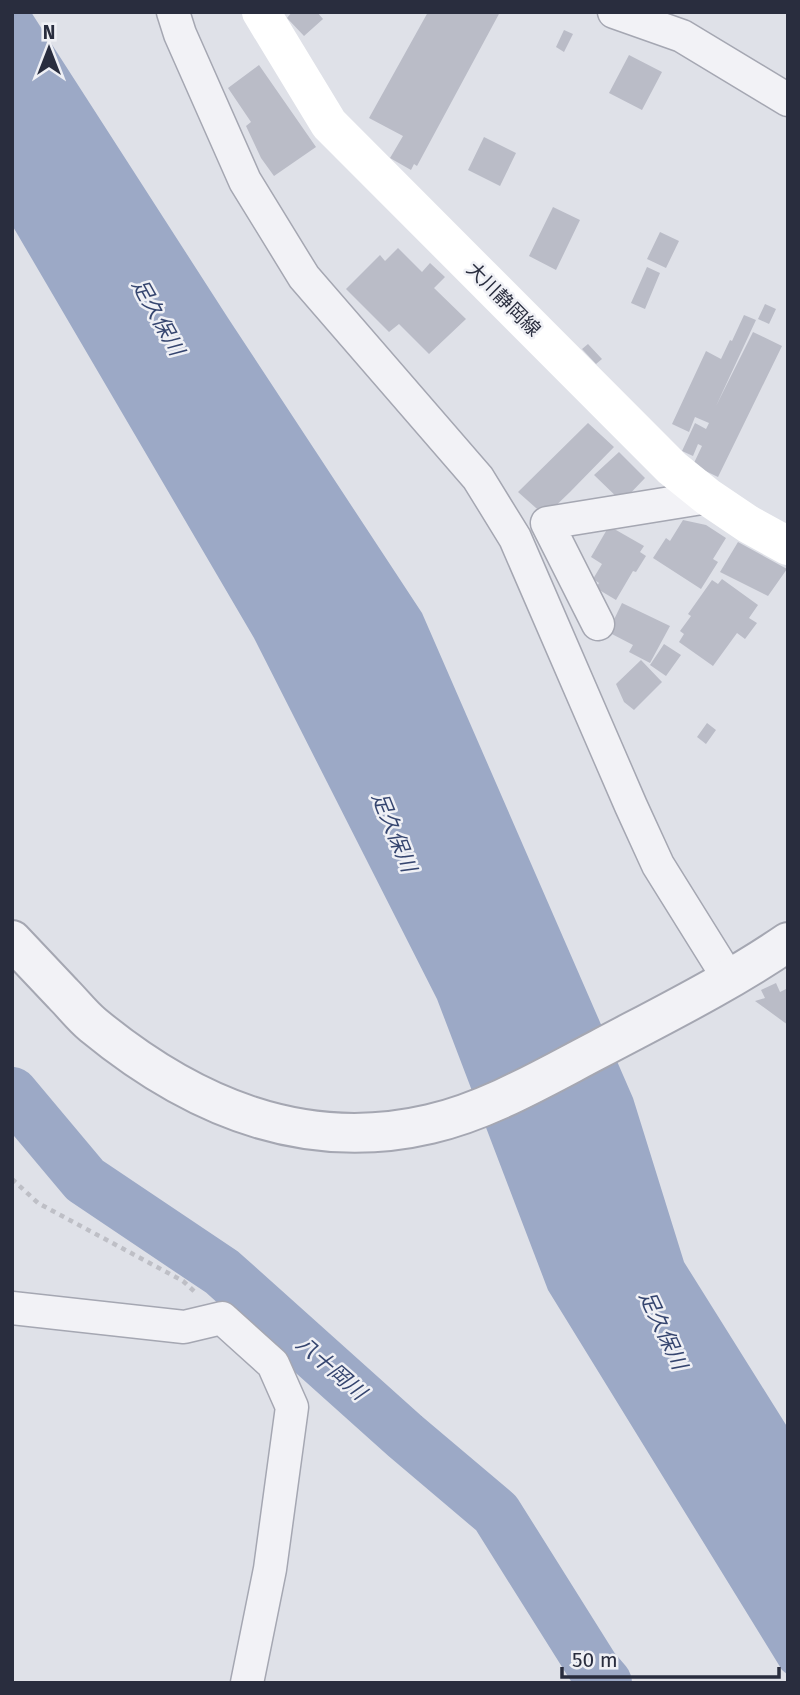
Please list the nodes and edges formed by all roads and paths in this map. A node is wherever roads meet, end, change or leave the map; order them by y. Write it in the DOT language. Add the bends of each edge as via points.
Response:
graph roads {
  1 [pos="173,12"];
  2 [pos="261,12"];
  3 [pos="614,12"];
  4 [pos="788,100"];
  5 [pos="708,497"];
  6 [pos="788,546"];
  7 [pos="598,624"];
  8 [pos="12,940"];
  9 [pos="788,942"];
  10 [pos="718,985"];
  11 [pos="12,1179"];
  12 [pos="12,1308"];
  13 [pos="222,1318"];
  14 [pos="247,1683"];
  1 -- 10 [label="street" via="245,181 304,276 478,478 515,538 631,806"];
  2 -- 5 [label="main road, 大川静岡線" via="330,124 672,468"];
  3 -- 4 [label="street" via="681,36"];
  5 -- 6 [label="main road, 大川静岡線"];
  5 -- 7 [label="street" via="547,523"];
  8 -- 10 [label="street" via="91,1023 151,1069 257,1119 334,1132 383,1132 431,1124 505,1097"];
  9 -- 10 [label="street"];
  11 -- 13 [label="path" via="38,1203 183,1281"];
  12 -- 13 [label="street" via="184,1327"];
  13 -- 14 [label="street" via="273,1364 292,1407 270,1569"];
}
